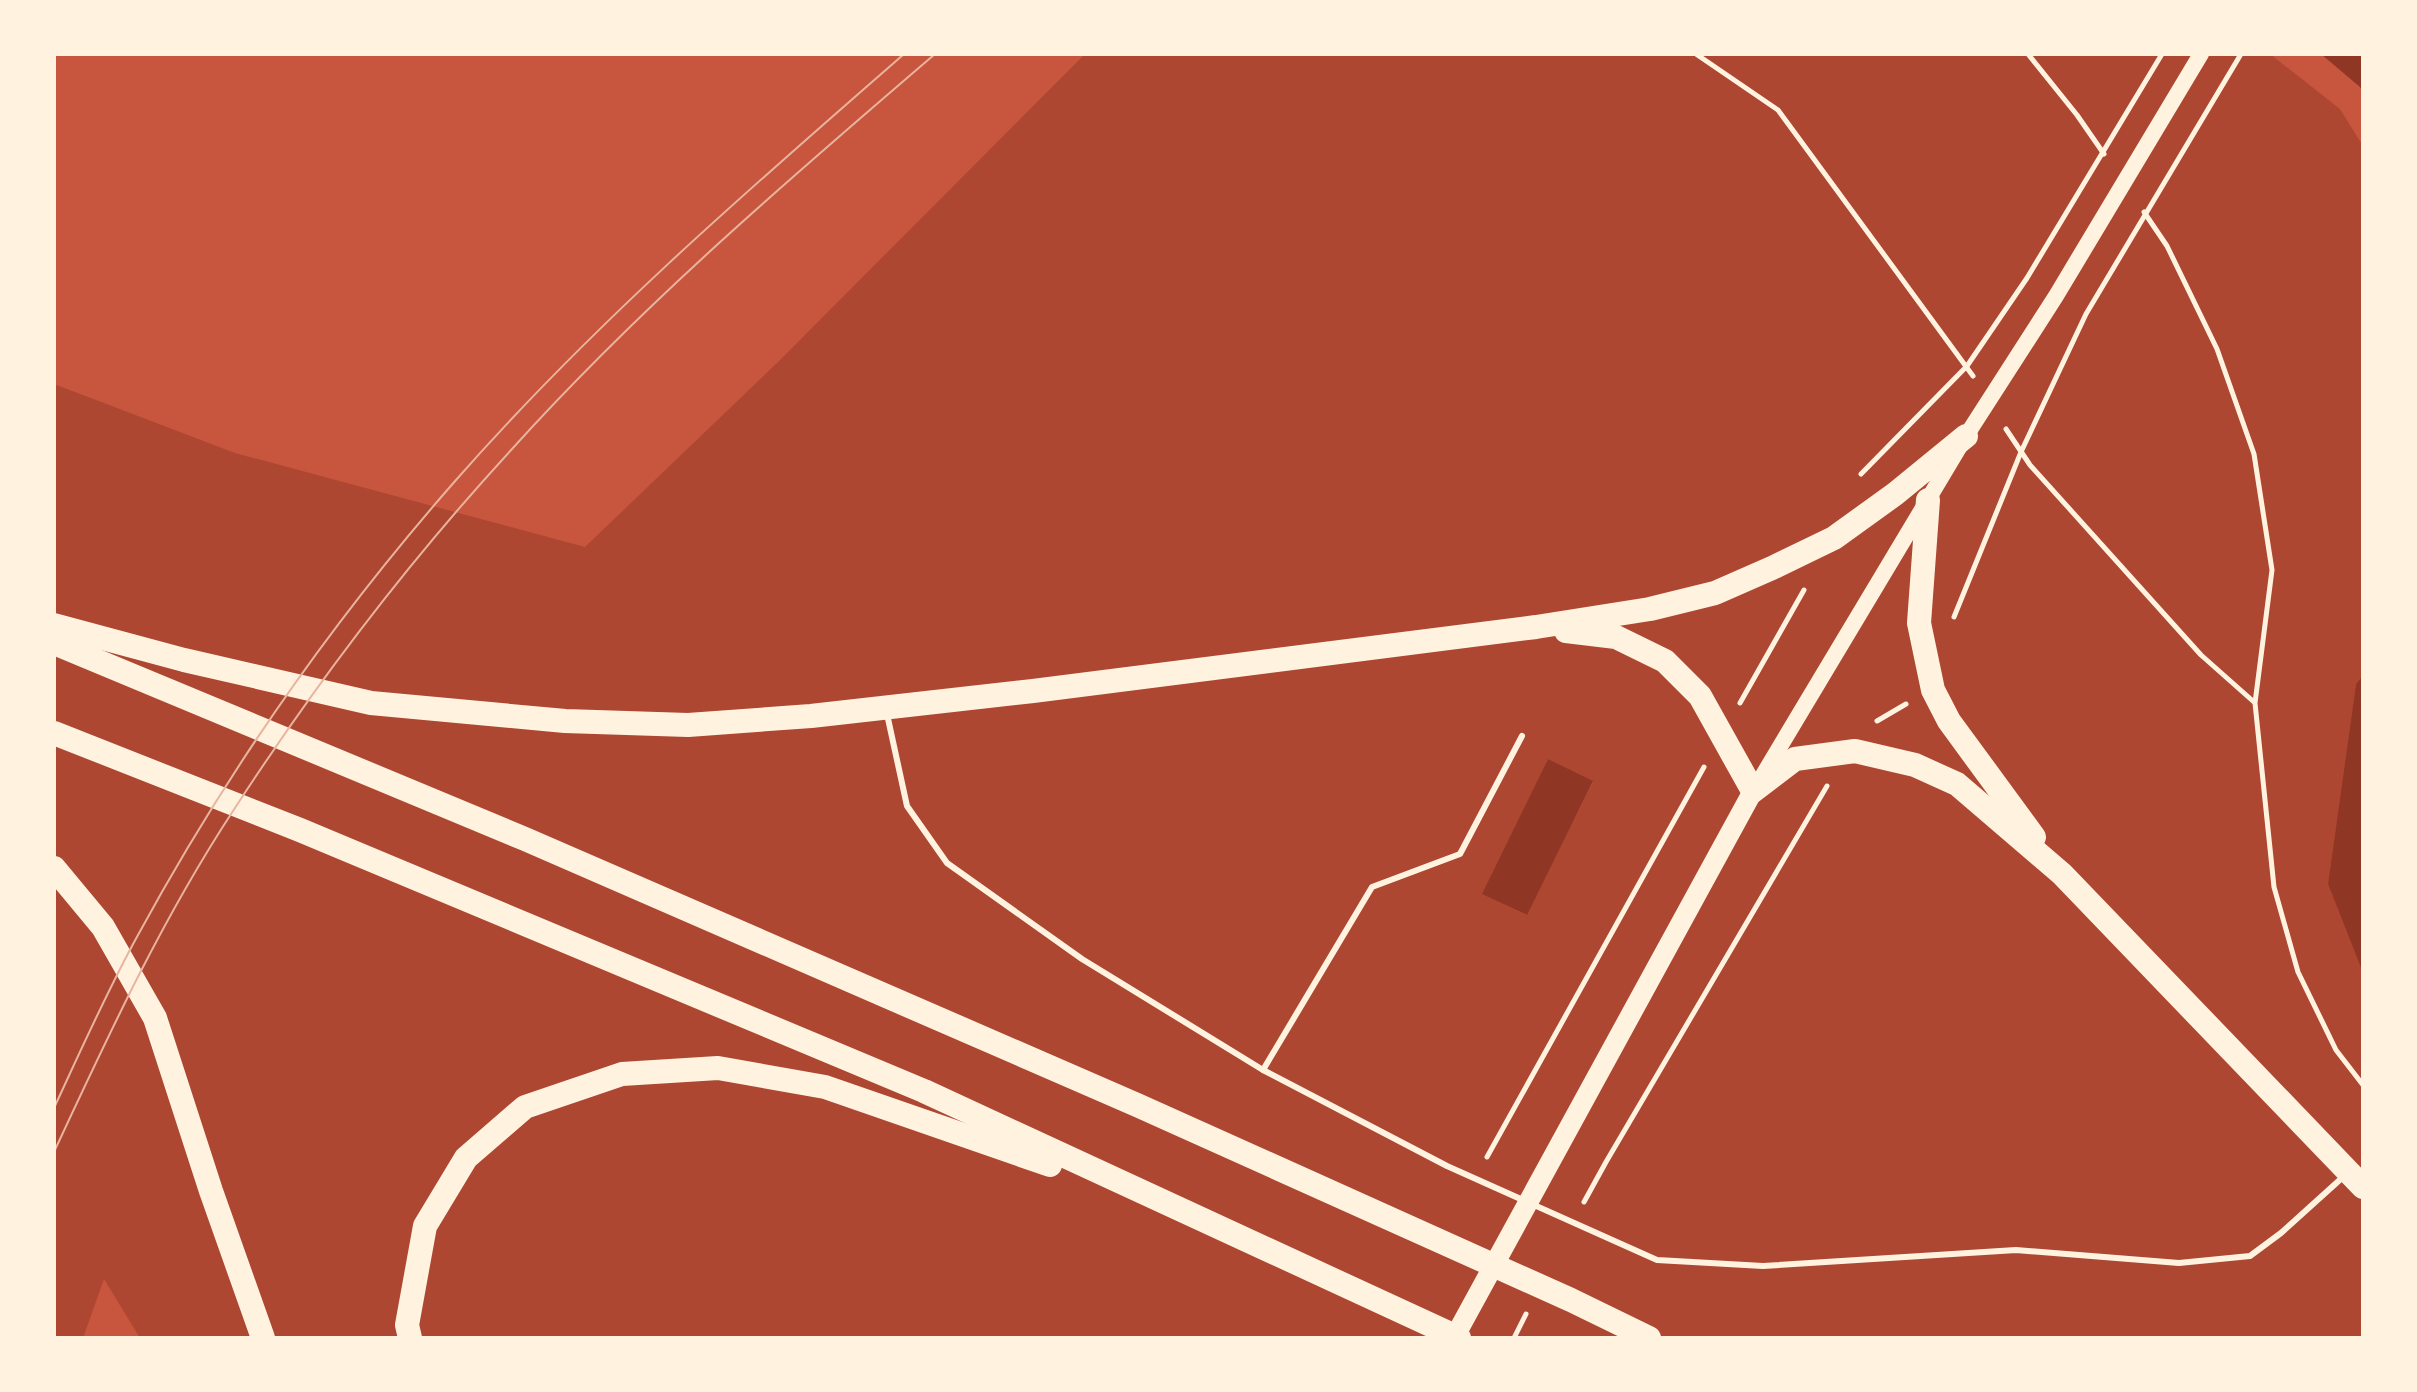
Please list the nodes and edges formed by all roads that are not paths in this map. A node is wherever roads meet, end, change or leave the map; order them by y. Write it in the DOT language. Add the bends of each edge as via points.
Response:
graph roads {
  1 [pos="2201,54"];
  2 [pos="1966,436"];
  3 [pos="1928,500"];
  4 [pos="54,625"];
  5 [pos="1536,627"];
  6 [pos="54,643"];
  7 [pos="885,707"];
  8 [pos="54,733"];
  9 [pos="1522,736"];
  10 [pos="1753,791"];
  11 [pos="54,868"];
  12 [pos="2062,874"];
  13 [pos="1263,1070"];
  14 [pos="2356,1179"];
  15 [pos="1171,1207"];
  16 [pos="263,1338"];
  17 [pos="410,1338"];
  18 [pos="1457,1338"];
  19 [pos="1649,1338"];
  1 -- 2 [label="main road"];
  2 -- 3 [label="main road"];
  2 -- 5 [label="highway" via="1834,538 1772,568 1715,593"];
  3 -- 10 [label="main road"];
  3 -- 12 [label="highway" via="1919,623 1933,690 1949,721"];
  4 -- 7 [label="highway" via="371,703 565,721 688,725"];
  5 -- 7 [label="highway"];
  5 -- 10 [label="highway" via="1616,637 1665,661 1700,696"];
  6 -- 19 [label="highway" via="758,940"];
  7 -- 13 [label="lane" via="907,806 947,863 1082,959"];
  8 -- 15 [label="highway" via="924,1091"];
  9 -- 13 [label="lane" via="1460,854 1372,887"];
  10 -- 12 [label="highway" via="1795,759 1855,751 1915,765 1957,784"];
  10 -- 18 [label="main road"];
  11 -- 16 [label="highway" via="103,927 155,1018"];
  12 -- 14 [label="highway"];
  13 -- 14 [label="lane" via="1447,1166 1657,1260 1763,1266 2016,1250 2179,1263 2250,1256"];
  15 -- 17 [label="highway" via="825,1087 718,1068 622,1074 525,1107 466,1158 425,1226 407,1325"];
  15 -- 18 [label="highway"];
}
